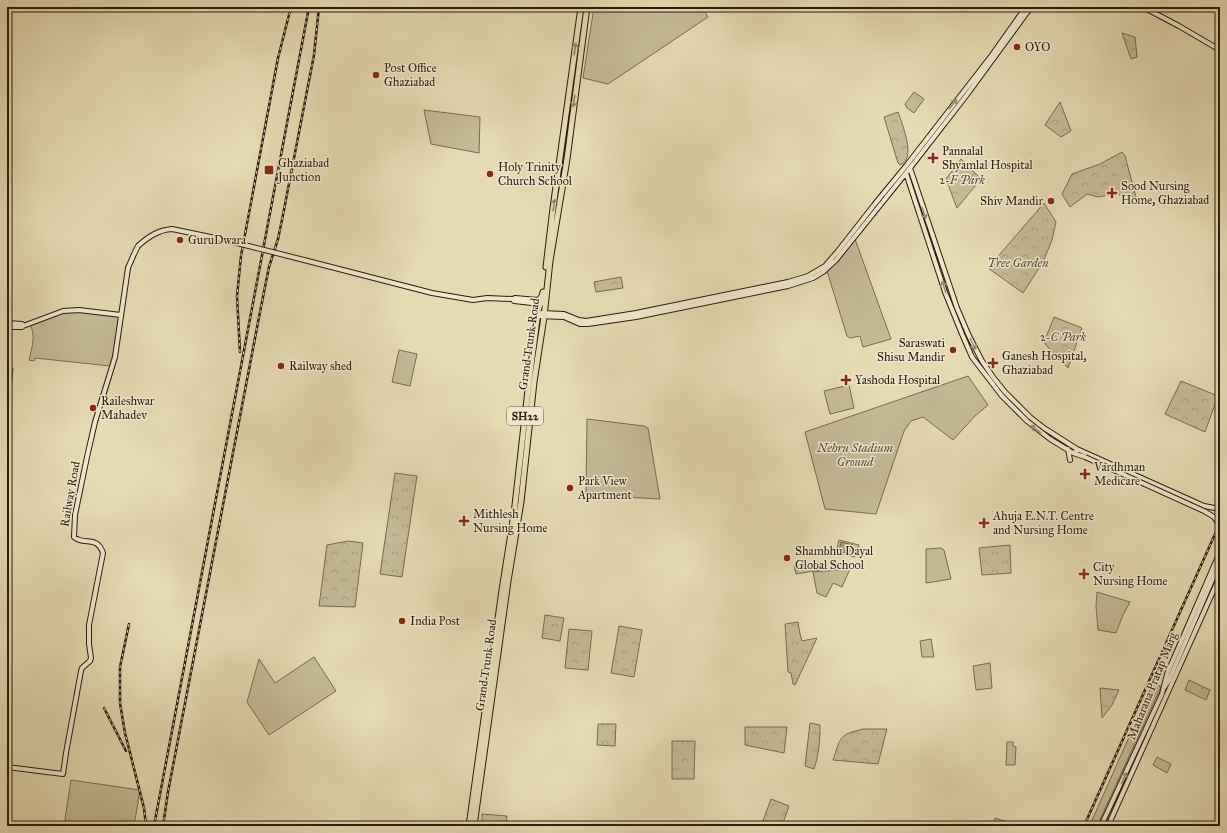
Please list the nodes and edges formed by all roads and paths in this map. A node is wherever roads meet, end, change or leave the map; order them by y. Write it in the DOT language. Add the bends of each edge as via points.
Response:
graph roads {
  1 [pos="581,7"];
  2 [pos="587,7"];
  3 [pos="1026,7"];
  4 [pos="1031,7"];
  5 [pos="1143,7"];
  6 [pos="1220,50"];
  7 [pos="576,70"];
  8 [pos="909,162"];
  9 [pos="910,168"];
  10 [pos="905,171"];
  11 [pos="543,295"];
  12 [pos="513,299"];
  13 [pos="543,305"];
  14 [pos="541,314"];
  15 [pos="121,315"];
  16 [pos="7,322"];
  17 [pos="22,326"];
  18 [pos="7,327"];
  19 [pos="1068,449"];
  20 [pos="1075,450"];
  21 [pos="1086,455"];
  22 [pos="1070,460"];
  23 [pos="1220,509"];
  24 [pos="1220,526"];
  25 [pos="1220,552"];
  26 [pos="1220,562"];
  27 [pos="1220,576"];
  28 [pos="1164,688"];
  29 [pos="1139,750"];
  30 [pos="7,767"];
  31 [pos="1117,792"];
  32 [pos="1122,795"];
  33 [pos="469,826"];
  34 [pos="474,826"];
  35 [pos="1101,826"];
  36 [pos="1108,826"];
  7 -- 1 [label="highway, Grand Trunk Road / SH22, one-way"];
  2 -- 7 [label="highway, Grand Trunk Road / SH22"];
  8 -- 3 [label="street, one-way"];
  4 -- 9 [label="street"];
  5 -- 6 [label="street"];
  11 -- 7 [label="highway, Grand Trunk Road / SH22, one-way" via="553,208"];
  7 -- 13 [label="highway, Grand Trunk Road / SH22, one-way" via="567,159"];
  8 -- 9 [label="street"];
  8 -- 10 [label="street"];
  9 -- 10 [label="street"];
  9 -- 20 [label="street, one-way" via="957,308 982,361 993,378 1030,417"];
  10 -- 14 [label="street" via="874,205 834,257 808,276 706,299 586,321 564,314"];
  19 -- 10 [label="street, one-way" via="1045,436 1022,417 972,357 945,292"];
  11 -- 12 [label="street" via="538,300"];
  11 -- 13 [label="highway, Grand Trunk Road / SH22"];
  12 -- 13 [label="street"];
  12 -- 15 [label="street, Railway Road, bridge" via="473,300 432,293 224,240 167,229 156,233 138,246 128,268"];
  13 -- 14 [label="highway, Grand Trunk Road / SH22"];
  14 -- 33 [label="highway, Grand Trunk Road / SH22" via="529,381 514,514"];
  14 -- 34 [label="highway, Grand Trunk Road / SH22" via="520,510 508,577"];
  15 -- 17 [label="street" via="79,310 63,311"];
  15 -- 30 [label="street, Railway Road" via="115,357 95,422 75,515 74,537 79,541 99,545 103,553 89,625 91,658 81,671 63,774"];
  16 -- 17 [label="street"];
  17 -- 18 [label="street"];
  19 -- 20 [label="street"];
  19 -- 22 [label="street"];
  20 -- 21 [label="street"];
  21 -- 23 [label="street" via="1204,506"];
  21 -- 24 [label="street, bridge" via="1204,511 1214,517"];
  25 -- 28 [label="street, Maharana Pratap Marg" via="1167,674"];
  26 -- 28 [label="street"];
  27 -- 29 [label="street, Maharana Pratap Marg"];
  28 -- 29 [label="street, Maharana Pratap Marg"];
  31 -- 29 [label="street, Maharana Pratap Marg, one-way"];
  29 -- 32 [label="street, Maharana Pratap Marg"];
  31 -- 32 [label="street"];
  31 -- 35 [label="street, Maharana Pratap Marg"];
  32 -- 36 [label="street, Maharana Pratap Marg"];
}
